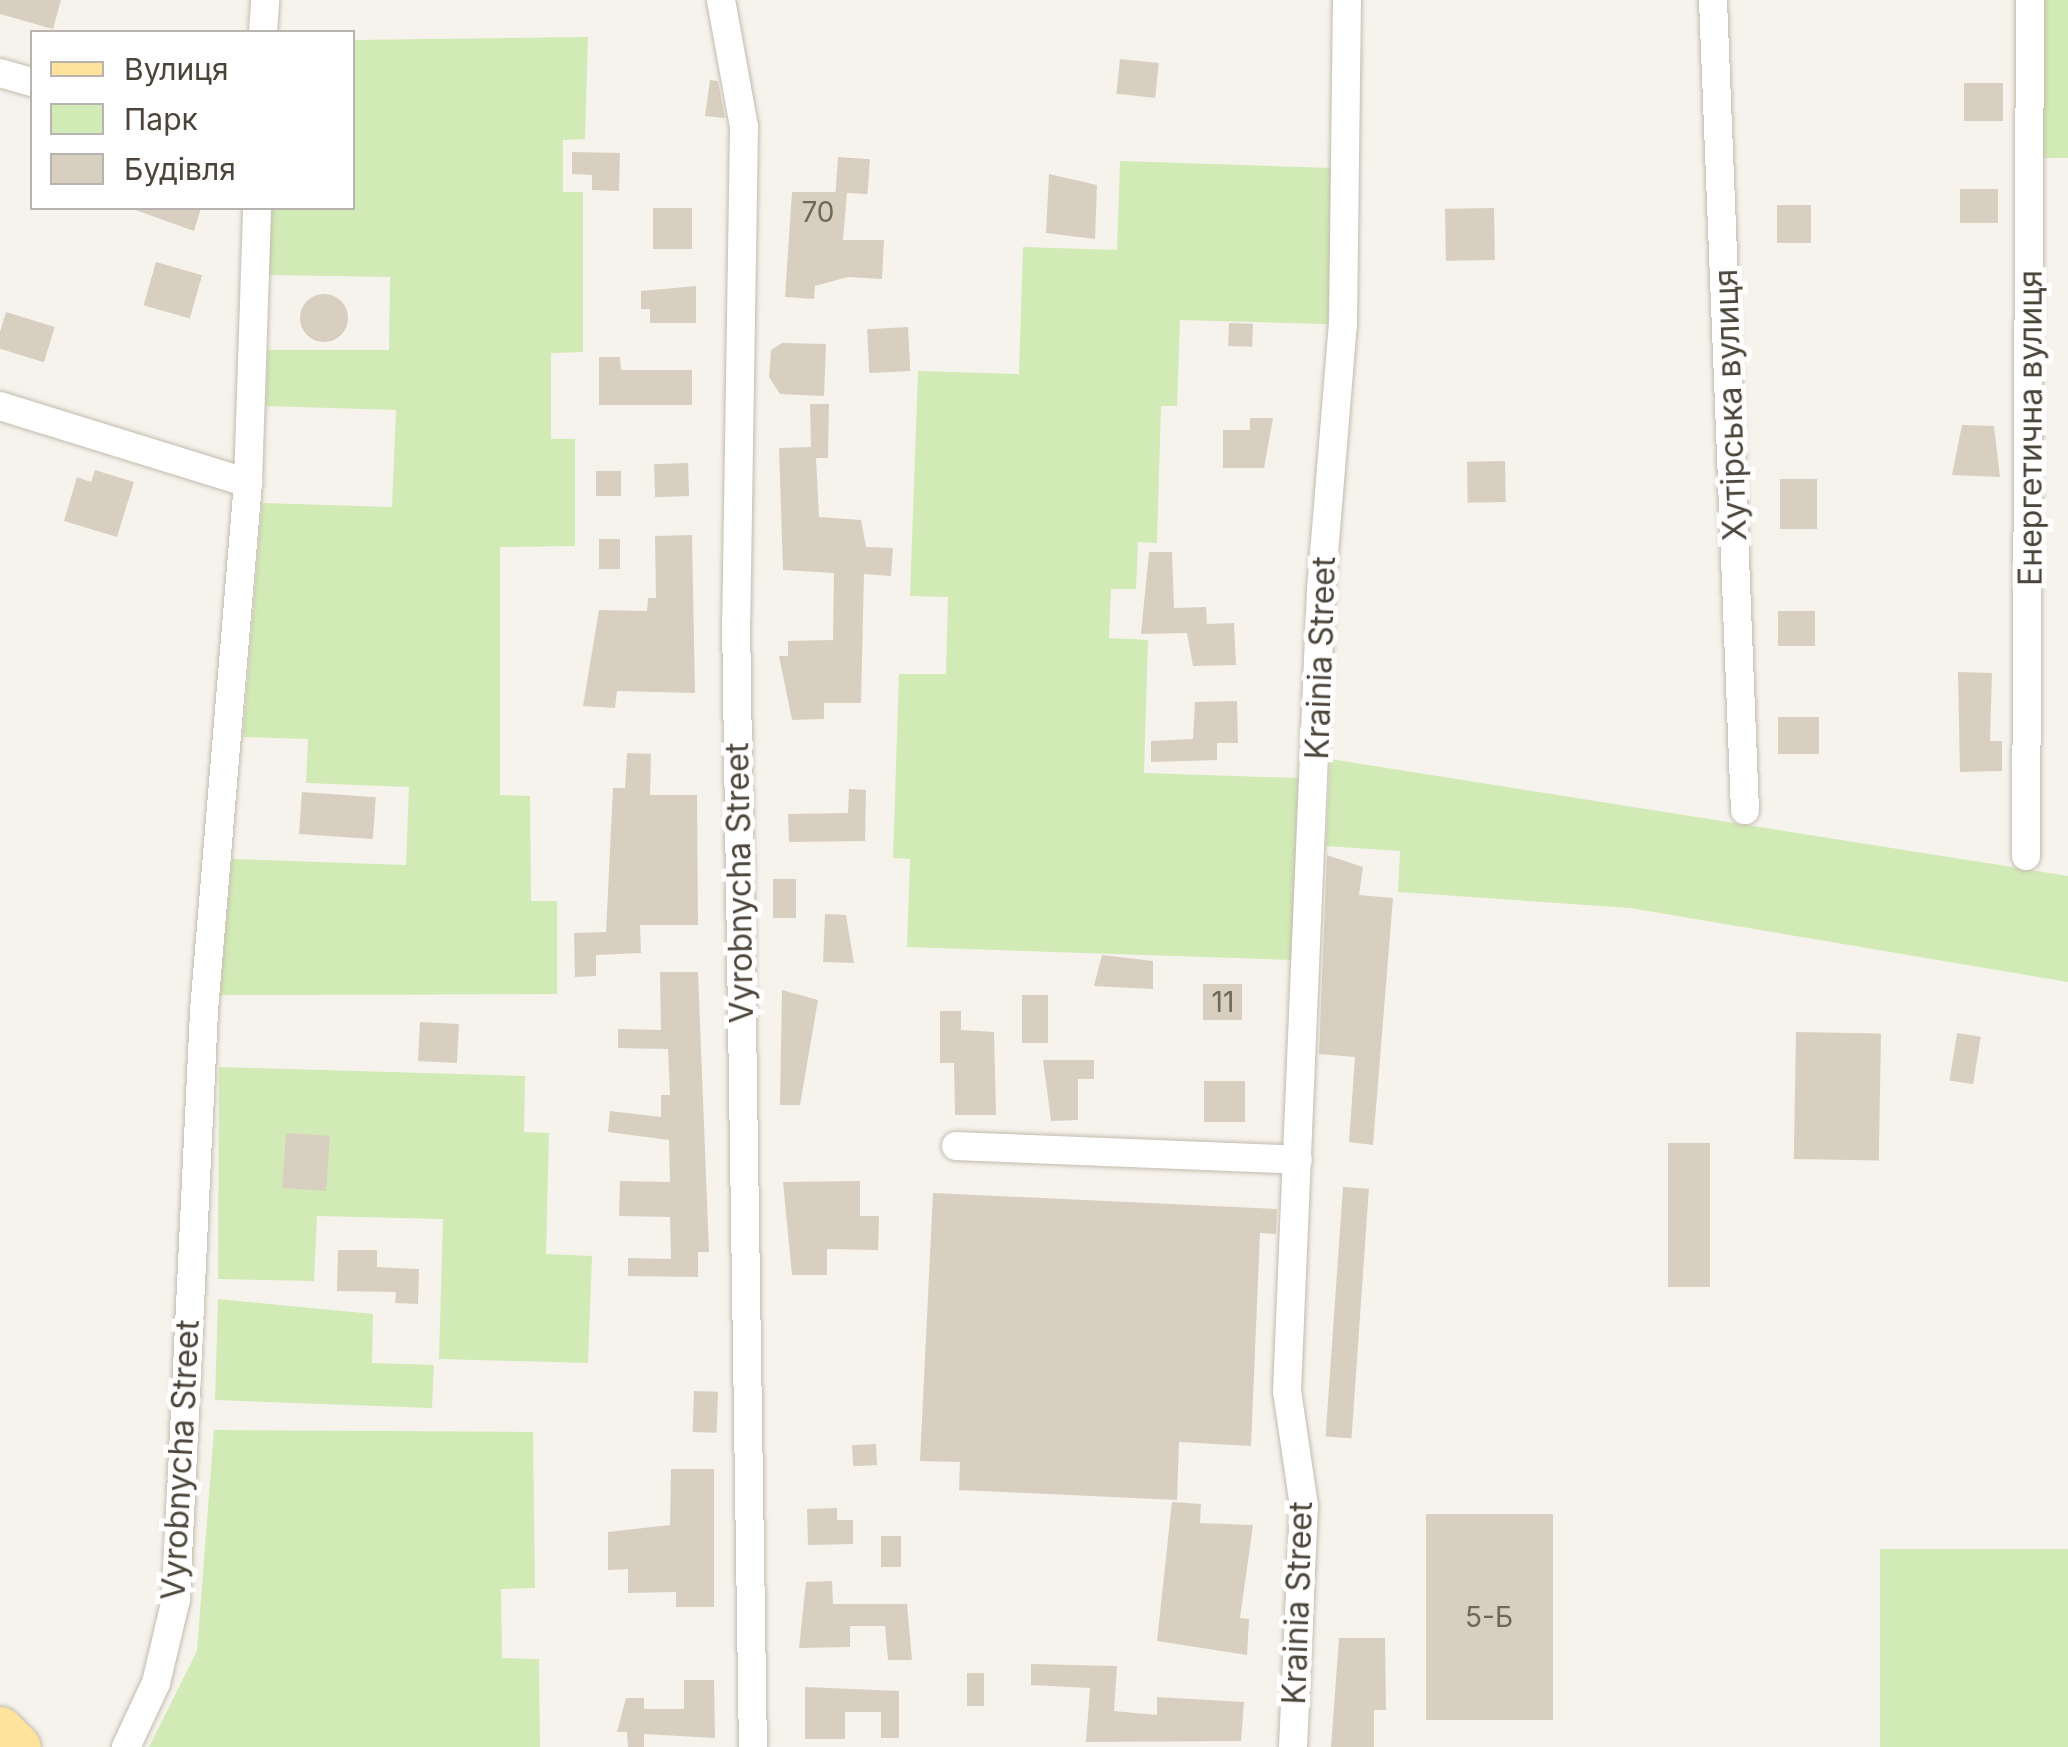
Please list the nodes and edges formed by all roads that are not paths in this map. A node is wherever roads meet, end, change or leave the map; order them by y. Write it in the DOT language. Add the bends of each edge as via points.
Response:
graph roads {
  1 [pos="265,0"];
  2 [pos="1347,0"];
  3 [pos="1713,0"];
  4 [pos="2030,0"];
  5 [pos="723,11"];
  6 [pos="264,30"];
  7 [pos="0,73"];
  8 [pos="30,81"];
  9 [pos="257,210"];
  10 [pos="0,406"];
  11 [pos="248,482"];
  12 [pos="1745,810"];
  13 [pos="2026,856"];
  14 [pos="956,1146"];
  15 [pos="1298,1160"];
  16 [pos="0,1730"];
  17 [pos="18,1747"];
  18 [pos="126,1747"];
  19 [pos="753,1747"];
  20 [pos="1293,1747"];
  1 -- 6 [label="street"];
  2 -- 15 [label="street, Krainia Street" via="1347,156"];
  3 -- 12 [label="street, Хутірська вулиця"];
  4 -- 13 [label="street, Енергетична вулиця"];
  5 -- 19 [label="street, Vyrobnycha Street" via="744,128 736,619"];
  7 -- 8 [label="street"];
  9 -- 11 [label="street, Vyrobnycha Street"];
  10 -- 11 [label="street"];
  11 -- 18 [label="street, Vyrobnycha Street" via="204,1011 176,1599 156,1683"];
  14 -- 15 [label="street"];
  15 -- 20 [label="street, Krainia Street" via="1287,1391 1304,1506"];
  16 -- 17 [label="main road"];
}
